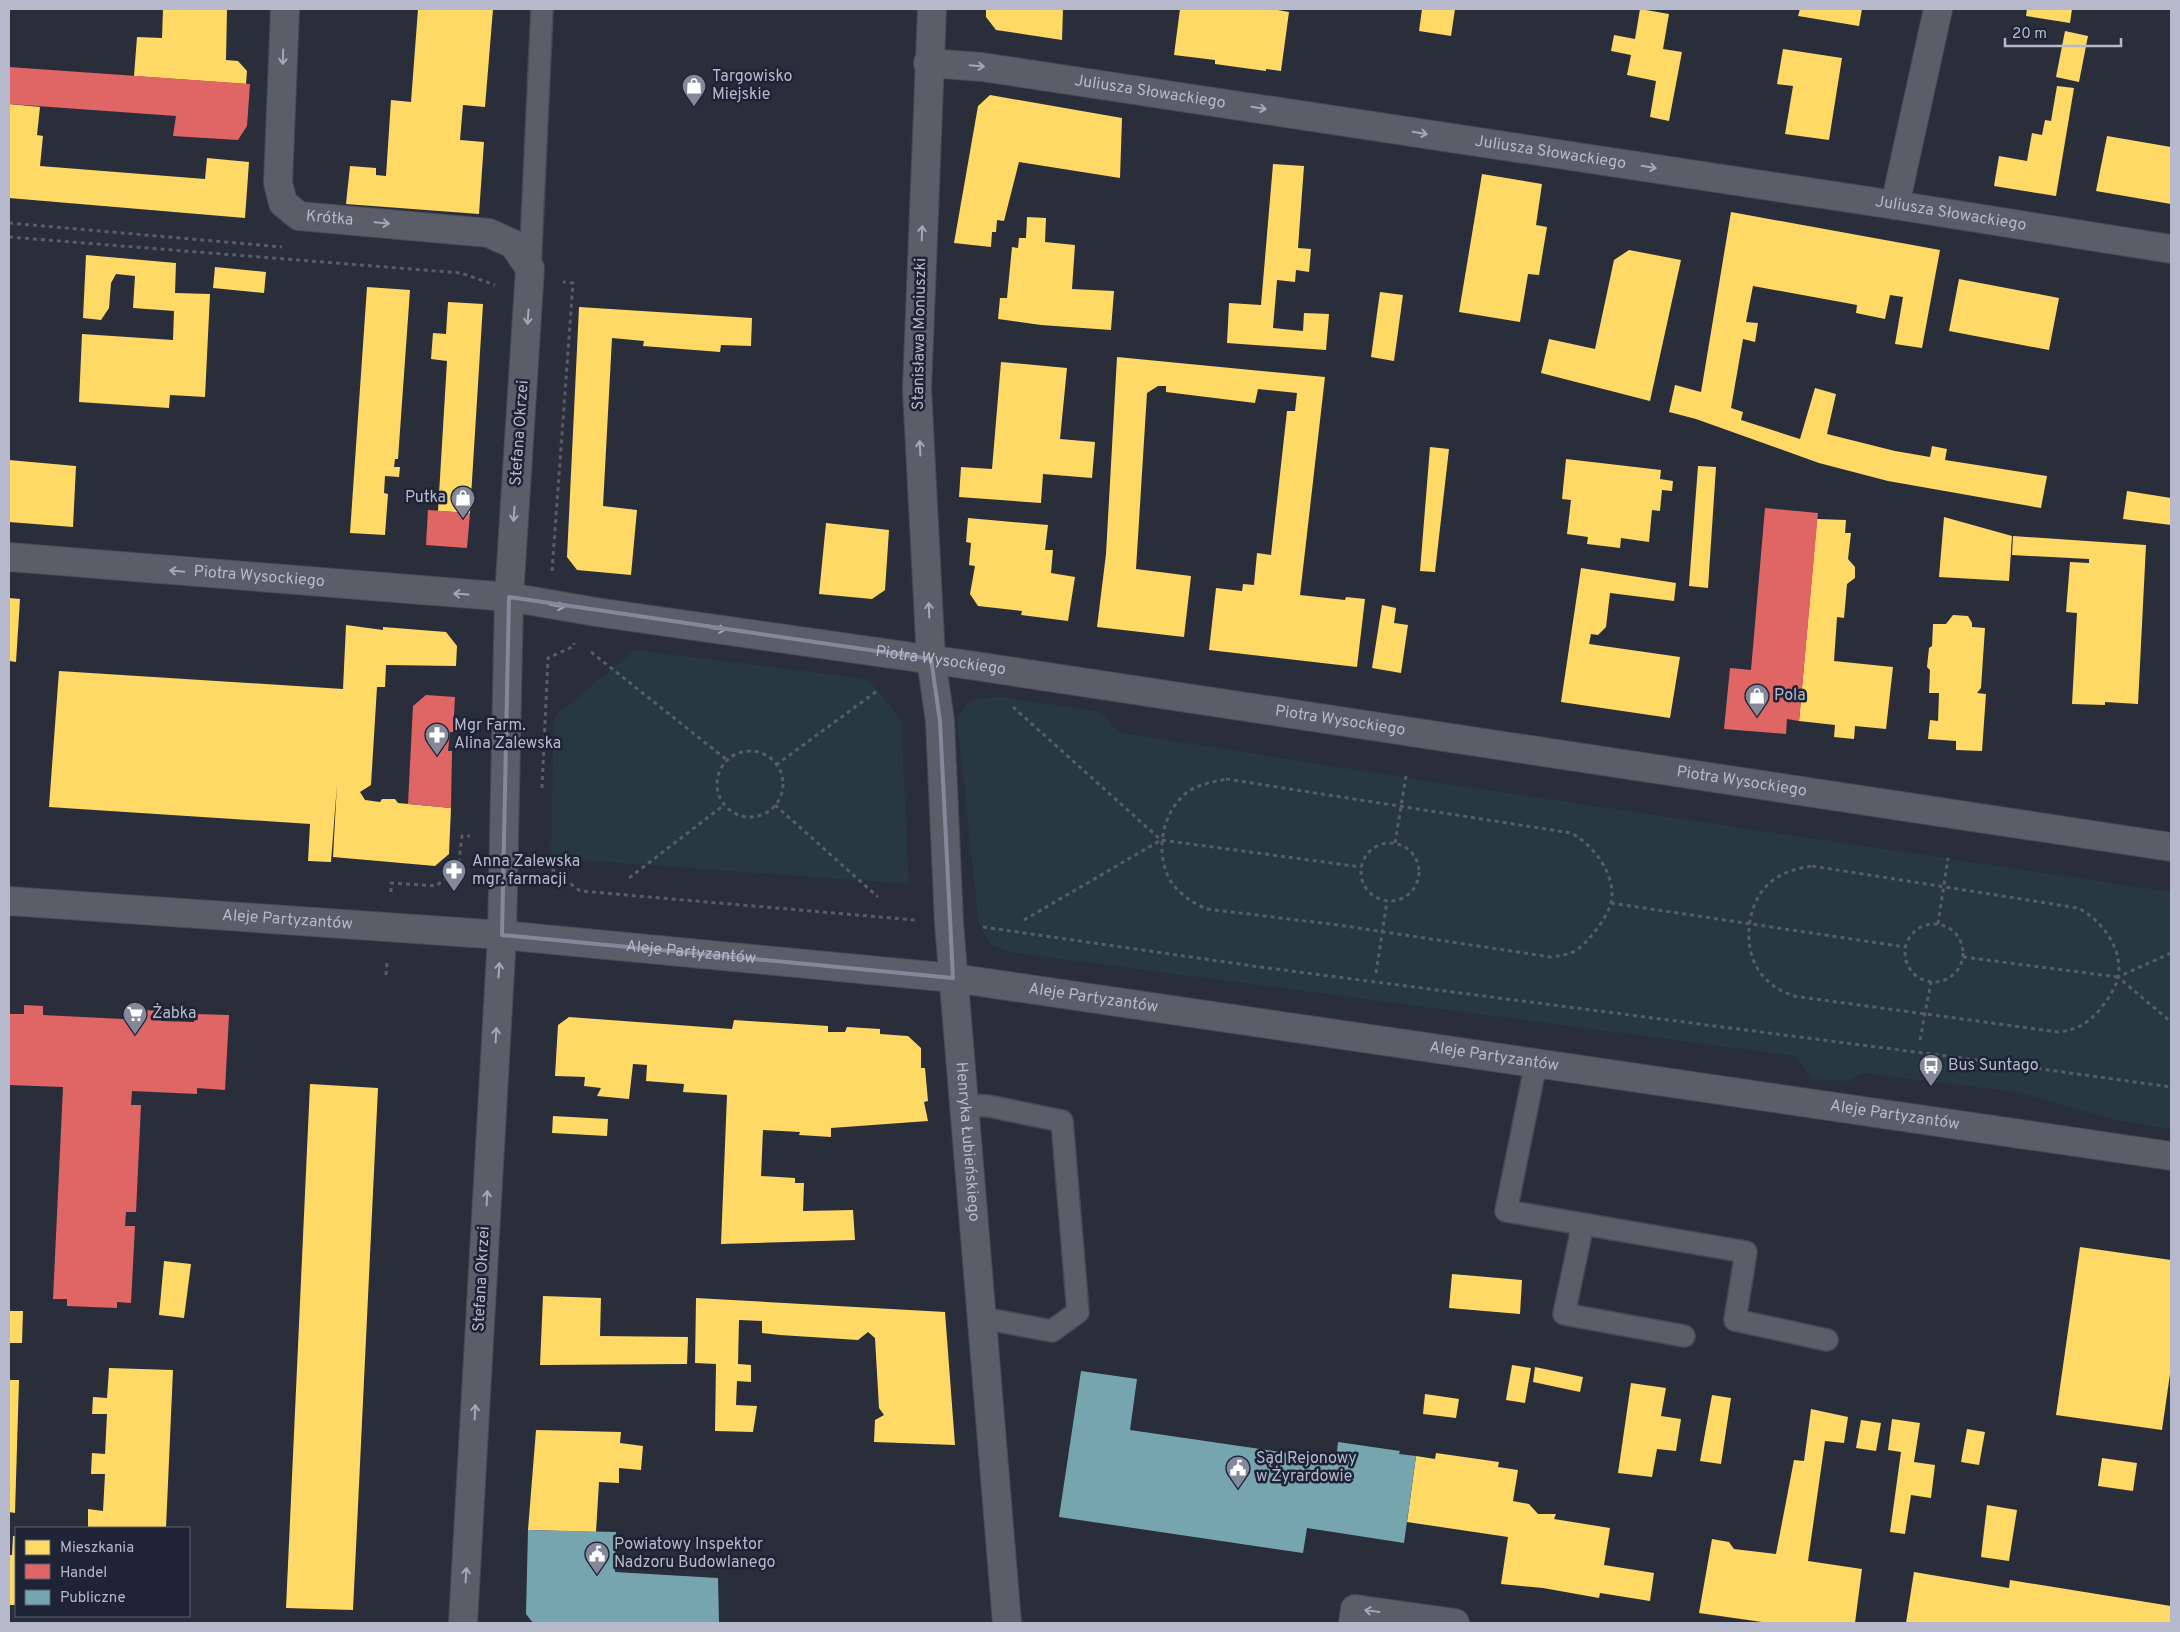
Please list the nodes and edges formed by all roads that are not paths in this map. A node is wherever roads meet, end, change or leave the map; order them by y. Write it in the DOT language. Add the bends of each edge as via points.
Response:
graph roads {
  1 [pos="285,9"];
  2 [pos="542,9"];
  3 [pos="932,9"];
  4 [pos="1938,9"];
  5 [pos="928,63"];
  6 [pos="1895,205"];
  7 [pos="2171,249"];
  8 [pos="529,273"];
  9 [pos="9,557"];
  10 [pos="509,598"];
  11 [pos="930,659"];
  12 [pos="2171,847"];
  13 [pos="9,902"];
  14 [pos="502,935"];
  15 [pos="953,978"];
  16 [pos="1536,1063"];
  17 [pos="965,1105"];
  18 [pos="2171,1156"];
  19 [pos="1584,1224"];
  20 [pos="982,1318"];
  21 [pos="1684,1336"];
  22 [pos="1827,1340"];
  23 [pos="463,1623"];
  24 [pos="1007,1623"];
  25 [pos="1353,1623"];
  26 [pos="1455,1623"];
  1 -- 8 [label="street, Krótka, one-way" via="278,183 283,203 299,216 489,233 513,244"];
  2 -- 8 [label="lane"];
  3 -- 5 [label="street, Stanisława Moniuszki"];
  4 -- 6 [label="street"];
  5 -- 6 [label="street, Juliusza Słowackiego, one-way" via="982,67"];
  11 -- 5 [label="street, Stanisława Moniuszki, one-way" via="917,389"];
  6 -- 7 [label="street, Juliusza Słowackiego"];
  8 -- 10 [label="street, Stefana Okrzei, one-way"];
  10 -- 9 [label="street, Piotra Wysockiego, one-way"];
  10 -- 11 [label="street, Piotra Wysockiego, one-way"];
  10 -- 14 [label="street"];
  11 -- 12 [label="street, Piotra Wysockiego"];
  11 -- 15 [label="street, Henryka Łubieńskiego" via="940,721"];
  13 -- 14 [label="street, Aleje Partyzantów"];
  14 -- 15 [label="street, Aleje Partyzantów"];
  23 -- 14 [label="street, Stefana Okrzei, one-way"];
  15 -- 16 [label="street, Aleje Partyzantów"];
  15 -- 17 [label="street, Henryka Łubieńskiego"];
  16 -- 18 [label="street, Aleje Partyzantów"];
  16 -- 19 [label="lane" via="1506,1211"];
  17 -- 20 [label="street, Henryka Łubieńskiego"];
  17 -- 20 [label="lane" via="988,1106 1062,1121 1078,1312 1052,1331"];
  19 -- 21 [label="lane" via="1564,1314"];
  19 -- 22 [label="lane" via="1746,1252 1734,1320"];
  20 -- 24 [label="street, Henryka Łubieńskiego"];
  26 -- 25 [label="street, one-way" via="1355,1609"];
}
